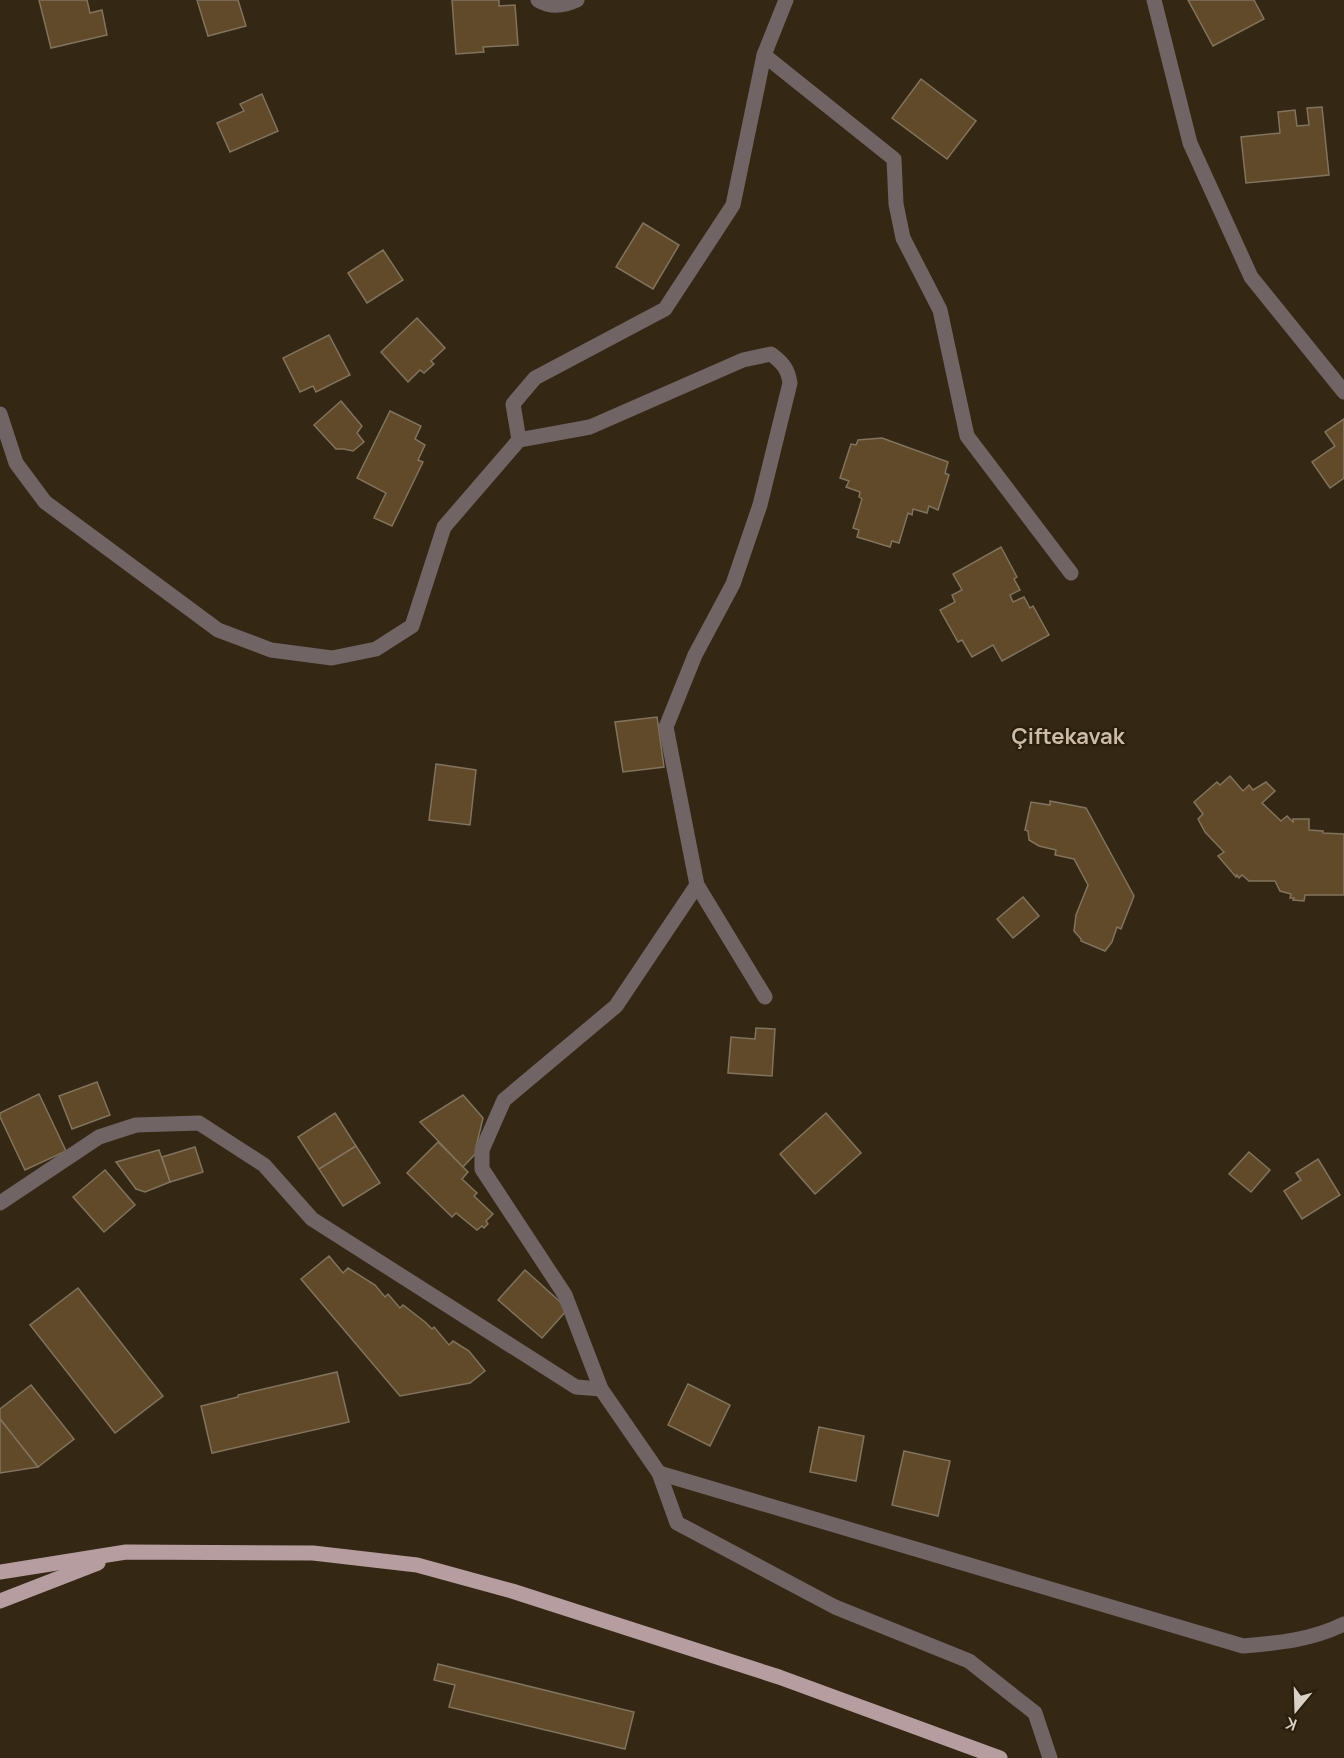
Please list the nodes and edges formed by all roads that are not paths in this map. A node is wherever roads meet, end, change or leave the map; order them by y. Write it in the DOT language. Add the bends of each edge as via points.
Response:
graph roads {
  1 [pos="538,0"];
  2 [pos="577,0"];
  3 [pos="786,0"];
  4 [pos="1154,0"];
  5 [pos="764,55"];
  6 [pos="1344,392"];
  7 [pos="0,414"];
  8 [pos="519,440"];
  9 [pos="1071,573"];
  10 [pos="697,885"];
  11 [pos="765,997"];
  12 [pos="0,1203"];
  13 [pos="602,1389"];
  14 [pos="659,1473"];
  15 [pos="126,1552"];
  16 [pos="0,1572"];
  17 [pos="0,1600"];
  18 [pos="1344,1624"];
  19 [pos="1000,1758"];
  20 [pos="1050,1758"];
  1 -- 2 [label="street" via="546,5 566,5"];
  3 -- 5 [label="street"];
  4 -- 6 [label="street" via="1190,143 1251,277"];
  5 -- 8 [label="street" via="733,205 665,309 535,378 513,404"];
  5 -- 9 [label="street" via="894,159 896,204 903,237 940,310 967,436"];
  7 -- 8 [label="street" via="16,463 45,502 208,623 271,650 332,658 376,649 412,626 444,526"];
  8 -- 10 [label="street" via="590,427 743,360 771,354 788,371 790,383 781,424 760,505 733,584 695,655 666,727"];
  10 -- 11 [label="street"];
  10 -- 13 [label="street" via="616,1006 504,1100 482,1150 482,1169 565,1295"];
  12 -- 13 [label="street" via="99,1137 136,1125 199,1123 264,1165 312,1219 576,1387"];
  13 -- 14 [label="street"];
  14 -- 18 [label="street" via="1242,1646 1295,1641"];
  14 -- 20 [label="street" via="677,1524 835,1607 969,1661 1035,1713"];
  15 -- 16 [label="main road"];
  15 -- 17 [label="main road"];
  15 -- 19 [label="main road" via="314,1553 417,1565 779,1677"];
}
